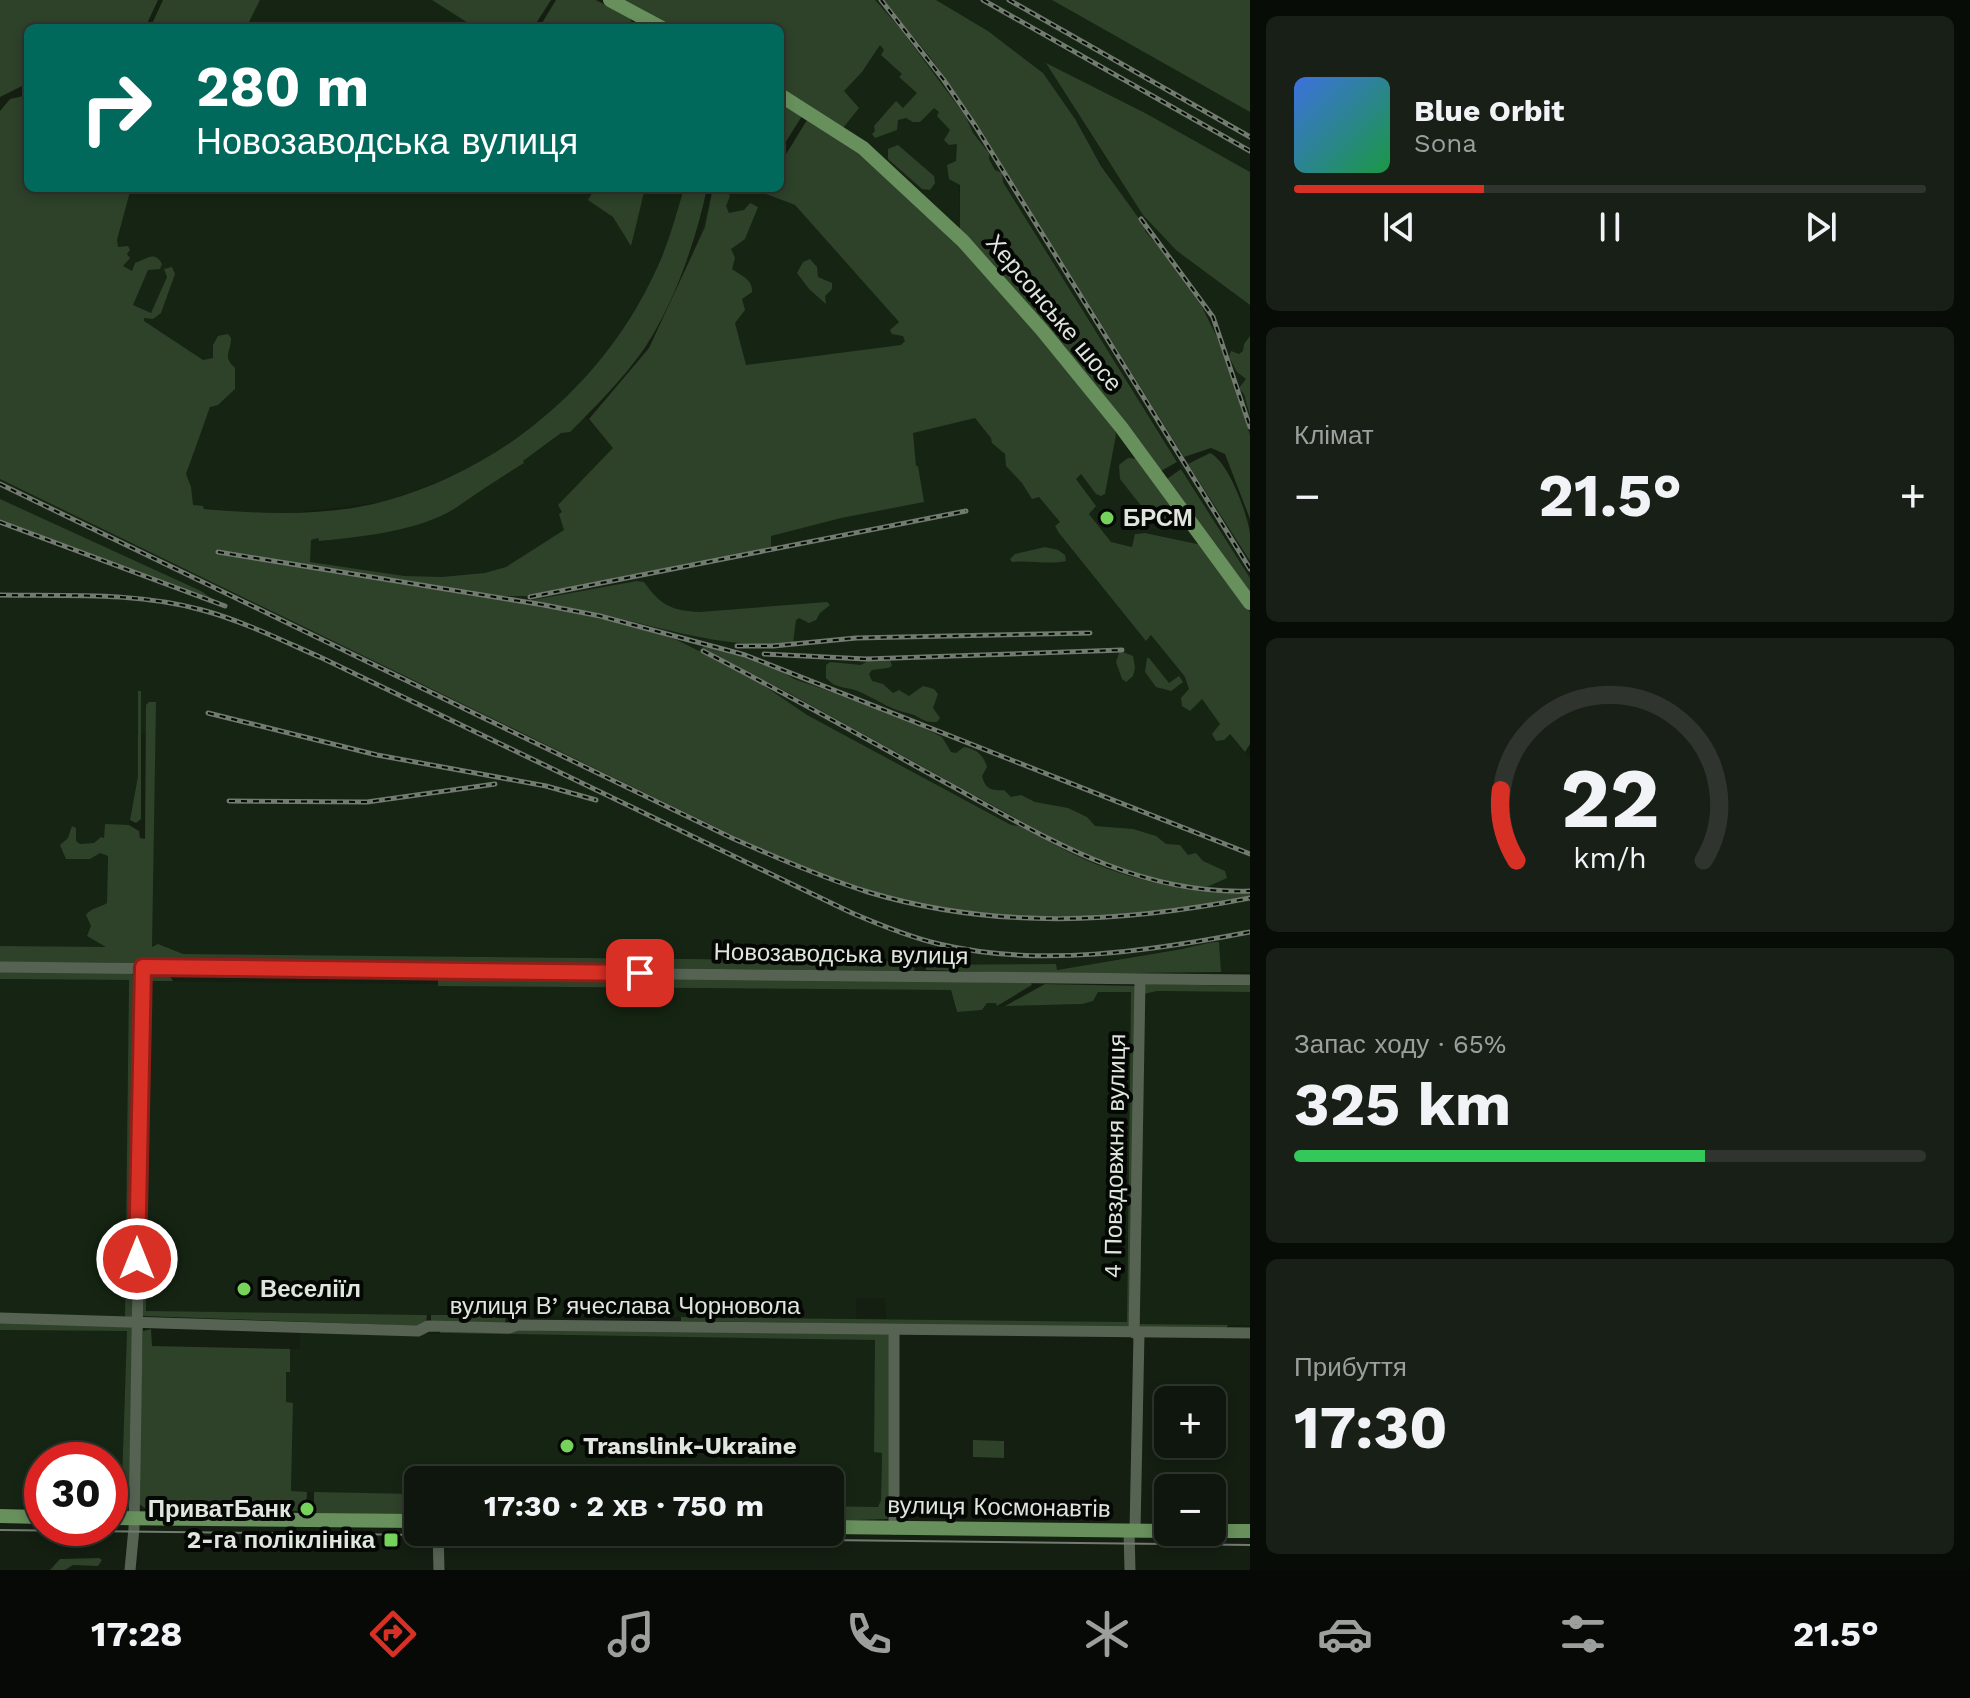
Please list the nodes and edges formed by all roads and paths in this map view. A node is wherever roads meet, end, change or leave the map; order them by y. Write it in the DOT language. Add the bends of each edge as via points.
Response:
graph roads {
  1 [pos="610,0"];
  2 [pos="655,24"];
  3 [pos="784,98"];
  4 [pos="1250,603"];
  5 [pos="0,967"];
  6 [pos="143,967"];
  7 [pos="1140,980"];
  8 [pos="1250,980"];
  9 [pos="0,1318"];
  10 [pos="137,1323"];
  11 [pos="894,1330"];
  12 [pos="1136,1333"];
  13 [pos="1250,1333"];
  14 [pos="0,1516"];
  15 [pos="24,1517"];
  16 [pos="128,1518"];
  17 [pos="134,1518"];
  18 [pos="404,1521"];
  19 [pos="844,1527"];
  20 [pos="894,1529"];
  21 [pos="1132,1531"];
  22 [pos="1154,1531"];
  23 [pos="1226,1531"];
  24 [pos="1250,1531"];
  25 [pos="438,1546"];
  26 [pos="130,1570"];
  27 [pos="439,1570"];
  28 [pos="1130,1570"];
  1 -- 2 [label="main road"];
  3 -- 4 [label="main road, Херсонське шосе" via="863,148 963,241 1121,427"];
  5 -- 6 [label="street, Новозаводська вулиця"];
  6 -- 7 [label="street, Новозаводська вулиця"];
  6 -- 10 [label="street"];
  7 -- 8 [label="street, Новозаводська вулиця"];
  7 -- 12 [label="street, 4 Повздовжня вулиця"];
  9 -- 10 [label="street, вулиця Вʼячеслава Чорновола"];
  10 -- 11 [label="street, вулиця Вʼячеслава Чорновола" via="418,1331 428,1326 518,1325"];
  10 -- 17 [label="street"];
  11 -- 12 [label="street, вулиця Вʼячеслава Чорновола"];
  11 -- 20 [label="street"];
  12 -- 13 [label="street, вулиця Вʼячеслава Чорновола"];
  12 -- 21 [label="street, 4 Повздовжня вулиця"];
  14 -- 15 [label="main road"];
  16 -- 17 [label="main road"];
  17 -- 18 [label="main road"];
  17 -- 26 [label="street"];
  19 -- 20 [label="main road, вулиця Космонавтів"];
  20 -- 21 [label="main road, вулиця Космонавтів"];
  21 -- 22 [label="main road, вулиця Космонавтів"];
  21 -- 28 [label="street, 4 Повздовжня вулиця"];
  23 -- 24 [label="main road"];
  25 -- 27 [label="street"];
}
